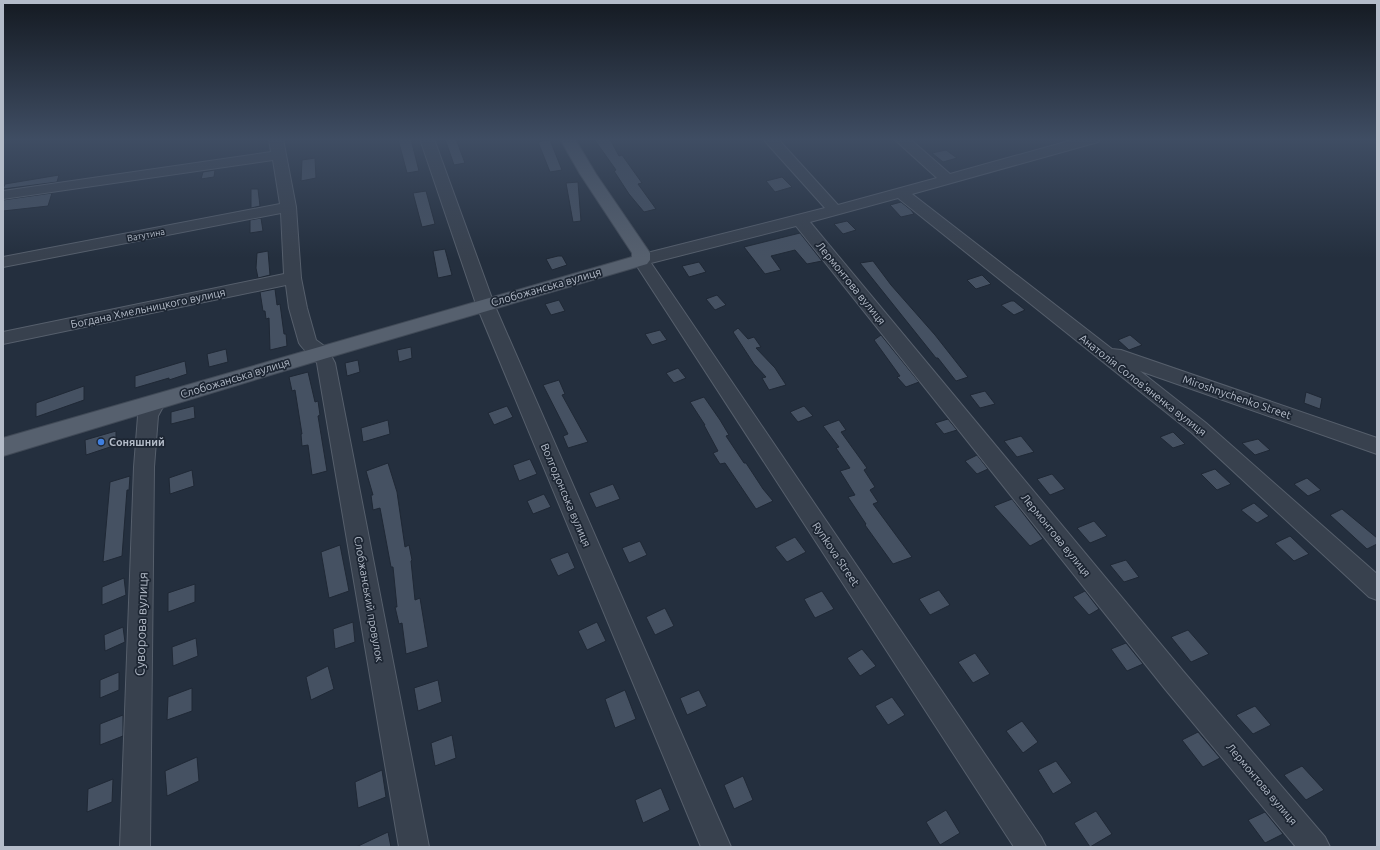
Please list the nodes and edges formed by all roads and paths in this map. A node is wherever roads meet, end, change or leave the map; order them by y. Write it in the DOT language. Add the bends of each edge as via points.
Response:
graph roads {
  1 [pos="96,179"];
  2 [pos="283,179"];
  3 [pos="441,179"];
  4 [pos="591,179"];
  5 [pos="806,179"];
  6 [pos="947,179"];
  7 [pos="900,192"];
  8 [pos="3,195"];
  9 [pos="288,208"];
  10 [pos="835,210"];
  11 [pos="800,220"];
  12 [pos="641,260"];
  13 [pos="3,262"];
  14 [pos="294,278"];
  15 [pos="485,304"];
  16 [pos="3,338"];
  17 [pos="1098,349"];
  18 [pos="320,352"];
  19 [pos="155,403"];
  20 [pos="1377,446"];
  21 [pos="3,447"];
  22 [pos="1377,590"];
  23 [pos="135,847"];
  24 [pos="414,847"];
  25 [pos="716,847"];
  26 [pos="1031,847"];
  27 [pos="1315,847"];
  1 -- 8 [label="street"];
  2 -- 9 [label="street"];
  3 -- 15 [label="street, Волгодонська вулиця"];
  4 -- 12 [label="main road" via="634,242"];
  5 -- 10 [label="street"];
  6 -- 7 [label="street, Слобожанська вулиця"];
  7 -- 10 [label="street, Слобожанська вулиця"];
  7 -- 17 [label="street, Анатолія Солов'яненка вулиця"];
  9 -- 13 [label="street, Ватутина"];
  9 -- 14 [label="street"];
  10 -- 11 [label="street, Слобожанська вулиця"];
  11 -- 12 [label="street, Слобожанська вулиця"];
  11 -- 27 [label="street, Лермонтова вулиця" via="1174,680"];
  12 -- 15 [label="main road, Слобожанська вулиця"];
  12 -- 26 [label="street, Rynkova Street"];
  14 -- 16 [label="street, Богдана Хмельницкого вулиця"];
  14 -- 18 [label="street" via="298,308 308,342"];
  15 -- 18 [label="main road, Слобожанська вулиця"];
  15 -- 25 [label="street, Волгодонська вулиця"];
  17 -- 20 [label="street, Miroshnychenko Street"];
  17 -- 22 [label="street, Анатолія Солов'яненка вулиця" via="1199,428"];
  18 -- 19 [label="main road, Слобожанська вулиця"];
  18 -- 24 [label="street, Слобжанський провулок" via="326,363"];
  19 -- 21 [label="main road, Слобожанська вулиця"];
  19 -- 23 [label="street, Суворова вулиця" via="148,416 144,467"];
}
